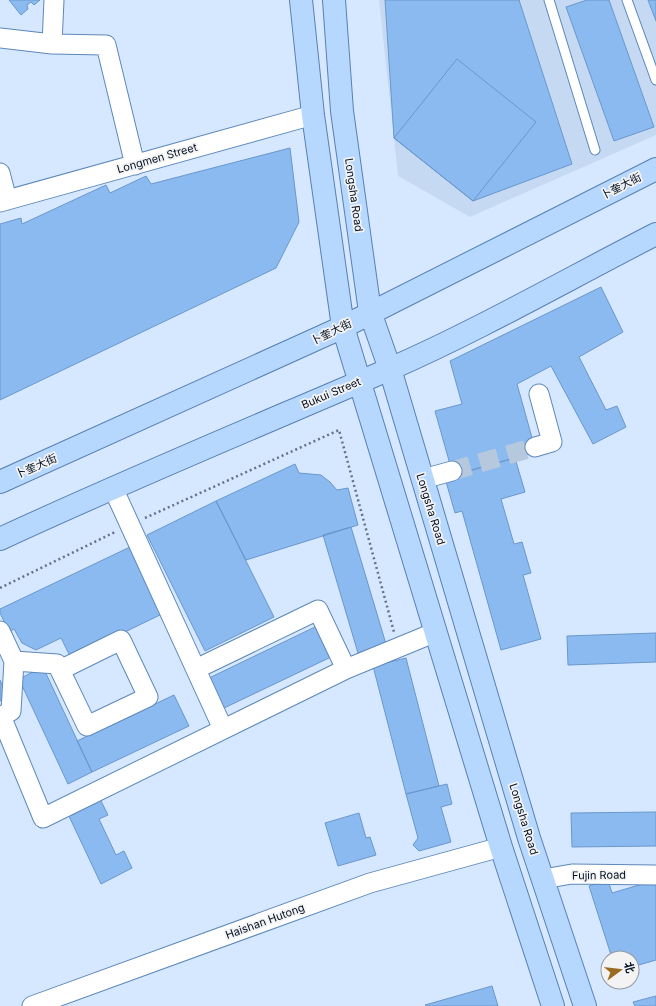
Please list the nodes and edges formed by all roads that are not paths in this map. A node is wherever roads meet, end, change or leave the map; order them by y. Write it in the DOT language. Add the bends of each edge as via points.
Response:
graph roads {
  1 [pos="54,0"];
  2 [pos="301,0"];
  3 [pos="334,0"];
  4 [pos="549,0"];
  5 [pos="627,0"];
  6 [pos="0,38"];
  7 [pos="52,44"];
  8 [pos="656,80"];
  9 [pos="313,115"];
  10 [pos="595,150"];
  11 [pos="135,164"];
  12 [pos="656,169"];
  13 [pos="0,173"];
  14 [pos="3,201"];
  15 [pos="656,234"];
  16 [pos="370,312"];
  17 [pos="343,327"];
  18 [pos="390,369"];
  19 [pos="360,380"];
  20 [pos="540,394"];
  21 [pos="535,447"];
  22 [pos="452,471"];
  23 [pos="423,479"];
  24 [pos="0,482"];
  25 [pos="113,488"];
  26 [pos="0,539"];
  27 [pos="0,631"];
  28 [pos="436,632"];
  29 [pos="14,661"];
  30 [pos="196,669"];
  31 [pos="346,669"];
  32 [pos="60,670"];
  33 [pos="0,717"];
  34 [pos="223,729"];
  35 [pos="501,847"];
  36 [pos="656,874"];
  37 [pos="543,879"];
  38 [pos="32,1006"];
  39 [pos="553,1006"];
  40 [pos="585,1006"];
  1 -- 7 [label="street"];
  2 -- 9 [label="main road"];
  3 -- 16 [label="main road, Longsha Road" via="342,111"];
  4 -- 10 [label="lane"];
  5 -- 8 [label="lane"];
  6 -- 7 [label="street"];
  7 -- 11 [label="street" via="106,45"];
  9 -- 11 [label="street, Longmen Street"];
  9 -- 17 [label="main road"];
  11 -- 14 [label="street, Longmen Street"];
  12 -- 16 [label="main road, 卜奎大街"];
  13 -- 14 [label="street"];
  15 -- 18 [label="main road, Bukui Street"];
  16 -- 17 [label="main road, 卜奎大街"];
  16 -- 18 [label="main road, Longsha Road"];
  17 -- 19 [label="main road"];
  17 -- 24 [label="main road, 卜奎大街"];
  18 -- 19 [label="main road, Bukui Street"];
  18 -- 23 [label="main road, Longsha Road"];
  19 -- 25 [label="main road, Bukui Street"];
  19 -- 28 [label="main road"];
  20 -- 21 [label="street" via="552,442"];
  22 -- 23 [label="street"];
  23 -- 37 [label="main road, Longsha Road"];
  25 -- 26 [label="main road, Bukui Street"];
  25 -- 30 [label="street"];
  27 -- 29 [label="street"];
  28 -- 31 [label="street"];
  28 -- 35 [label="main road"];
  29 -- 32 [label="street" via="57,664"];
  29 -- 33 [label="street" via="12,711"];
  30 -- 31 [label="street" via="318,610"];
  30 -- 34 [label="street"];
  31 -- 34 [label="street"];
  32 -- 32 [label="street" via="87,726 148,697 121,640"];
  33 -- 34 [label="street" via="43,818"];
  35 -- 38 [label="street, Haishan Hutong" via="370,883"];
  35 -- 39 [label="main road"];
  36 -- 37 [label="street, Fujin Road" via="572,874"];
  37 -- 40 [label="main road, Longsha Road"];
}
